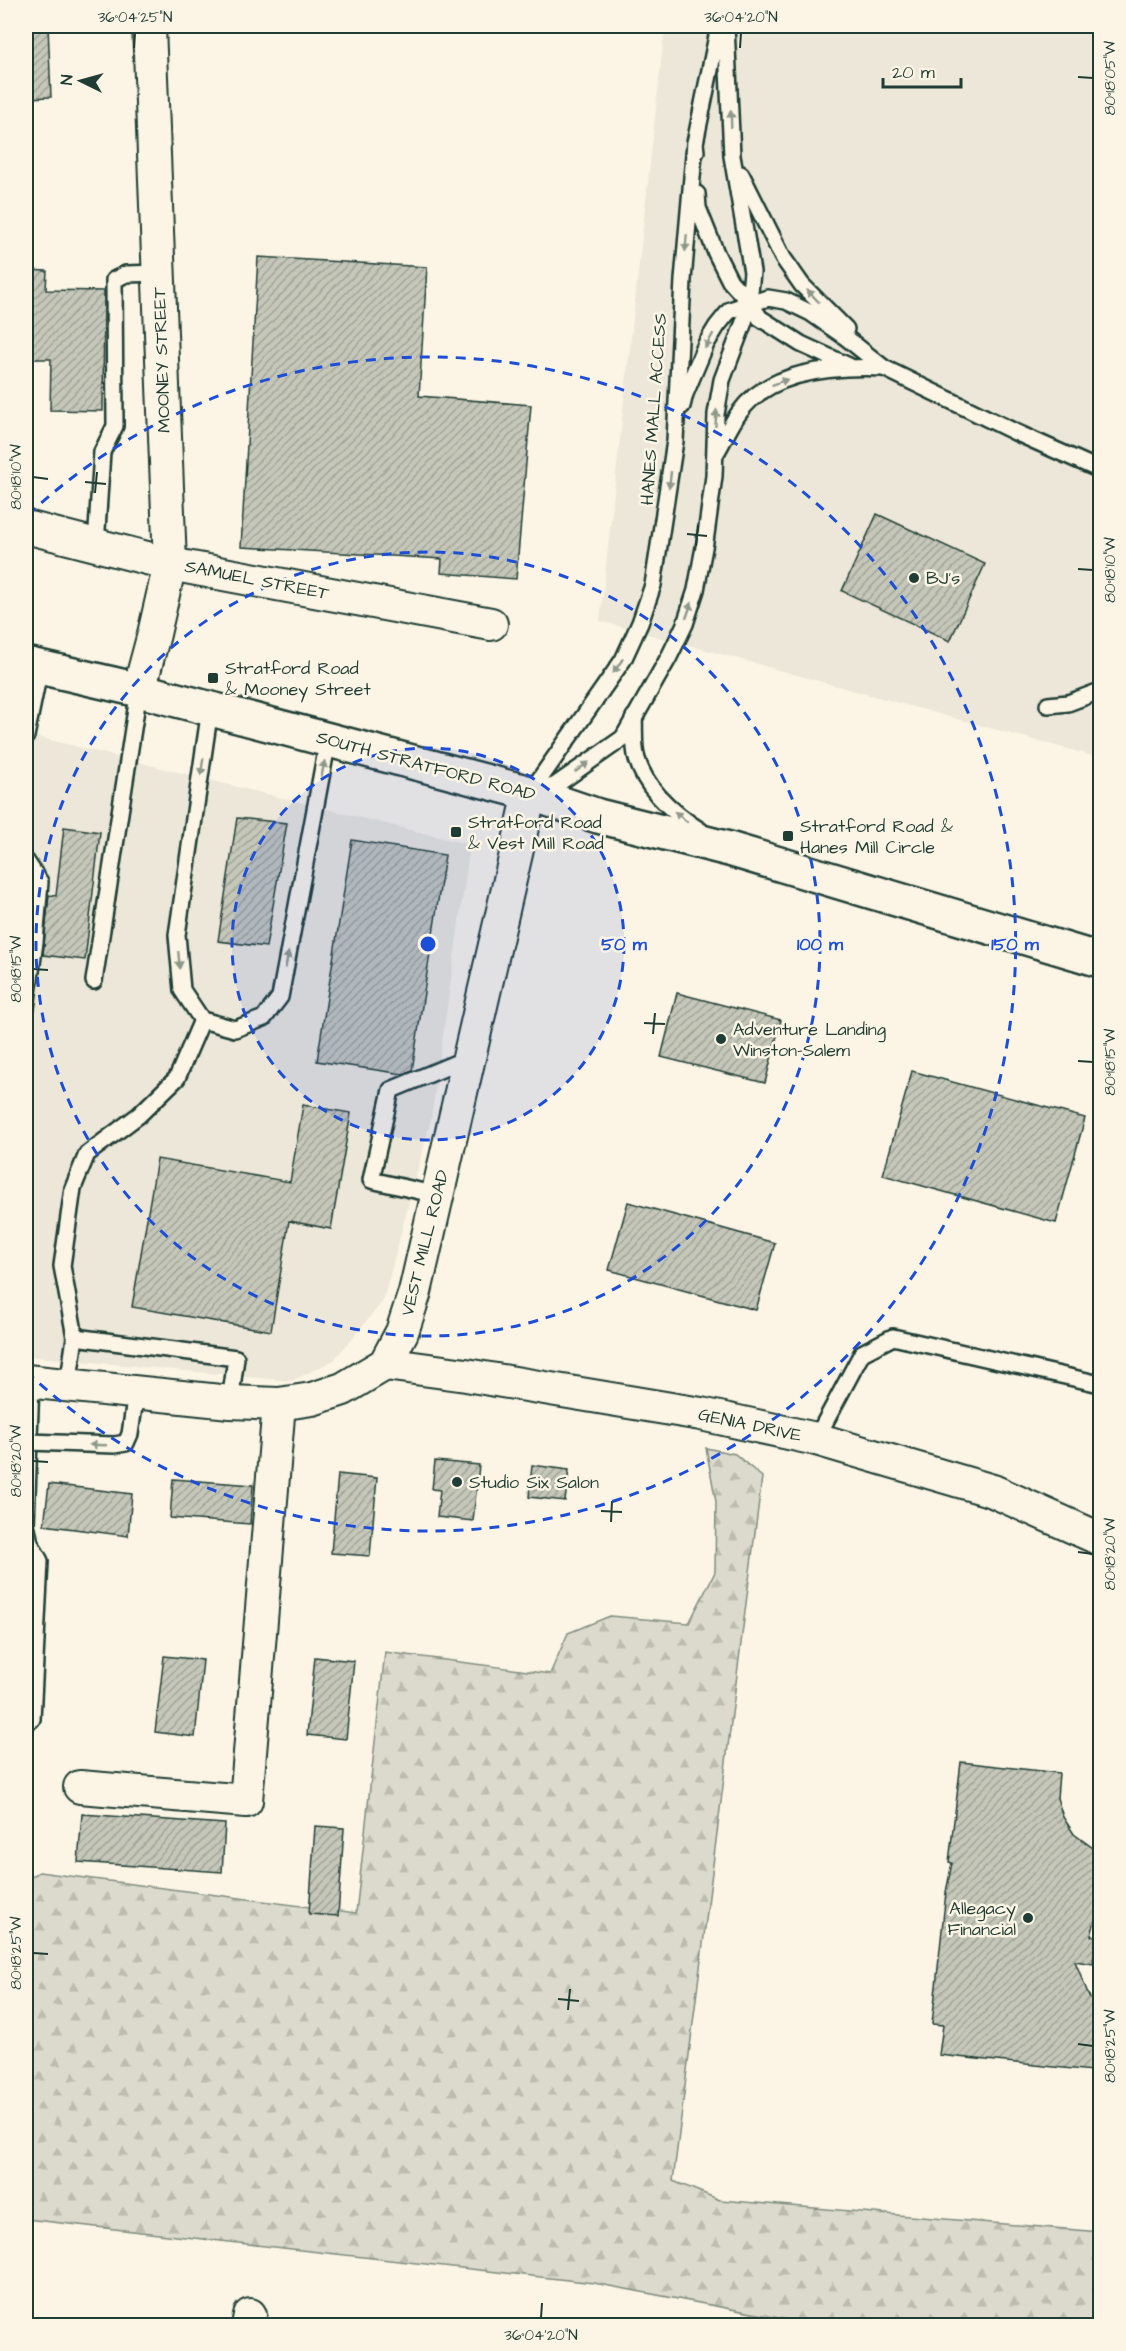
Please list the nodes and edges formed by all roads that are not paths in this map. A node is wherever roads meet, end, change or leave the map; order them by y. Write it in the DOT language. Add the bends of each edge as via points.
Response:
graph roads {
  1 [pos="149,26"];
  2 [pos="719,26"];
  3 [pos="726,26"];
  4 [pos="695,143"];
  5 [pos="732,156"];
  6 [pos="159,273"];
  7 [pos="749,302"];
  8 [pos="849,366"];
  9 [pos="884,368"];
  10 [pos="675,441"];
  11 [pos="715,455"];
  12 [pos="1101,470"];
  13 [pos="26,527"];
  14 [pos="96,545"];
  15 [pos="170,564"];
  16 [pos="491,624"];
  17 [pos="33,666"];
  18 [pos="139,690"];
  19 [pos="1101,691"];
  20 [pos="1048,705"];
  21 [pos="210,709"];
  22 [pos="634,717"];
  23 [pos="26,736"];
  24 [pos="328,740"];
  25 [pos="530,794"];
  26 [pos="729,849"];
  27 [pos="26,861"];
  28 [pos="1101,960"];
  29 [pos="94,981"];
  30 [pos="26,1008"];
  31 [pos="202,1020"];
  32 [pos="469,1058"];
  33 [pos="437,1195"];
  34 [pos="75,1336"];
  35 [pos="385,1364"];
  36 [pos="28,1381"];
  37 [pos="1101,1384"];
  38 [pos="68,1386"];
  39 [pos="136,1393"];
  40 [pos="230,1402"];
  41 [pos="279,1404"];
  42 [pos="816,1439"];
  43 [pos="29,1442"];
  44 [pos="1101,1539"];
  45 [pos="33,1561"];
  46 [pos="26,1718"];
  47 [pos="80,1787"];
  1 -- 6 [label="street, MOONEY STREET"];
  2 -- 4 [label="lane"];
  5 -- 3 [label="lane, one-way"];
  4 -- 7 [label="lane" via="698,208 730,280"];
  4 -- 10 [label="lane, HANES MALL ACCESS, one-way"];
  5 -- 7 [label="lane" via="752,272"];
  9 -- 5 [label="lane, one-way" via="796,276 769,234"];
  6 -- 14 [label="lane" via="126,274 114,280 115,426 102,452"];
  6 -- 15 [label="street, MOONEY STREET"];
  7 -- 8 [label="lane" via="760,318 801,344"];
  7 -- 9 [label="lane" via="768,298 786,301 844,336"];
  7 -- 10 [label="lane, one-way" via="730,310 706,344 685,394"];
  11 -- 7 [label="lane, one-way" via="722,380"];
  8 -- 9 [label="lane"];
  11 -- 8 [label="lane, one-way" via="740,411 767,387 800,375"];
  9 -- 12 [label="lane"];
  10 -- 25 [label="lane, HANES MALL ACCESS, one-way" via="653,585 640,623 622,660"];
  22 -- 11 [label="lane, one-way" via="669,657 696,590"];
  13 -- 14 [label="street, SAMUEL STREET"];
  14 -- 15 [label="street, SAMUEL STREET"];
  15 -- 16 [label="street, SAMUEL STREET"];
  15 -- 18 [label="street, MOONEY STREET"];
  17 -- 18 [label="main road, SOUTH STRATFORD ROAD"];
  17 -- 23 [label="lane"];
  18 -- 21 [label="main road, SOUTH STRATFORD ROAD"];
  18 -- 29 [label="lane"];
  19 -- 20 [label="lane" via="1068,703"];
  21 -- 24 [label="main road, SOUTH STRATFORD ROAD"];
  21 -- 31 [label="lane, one-way" via="177,935 182,990"];
  25 -- 22 [label="lane, one-way" via="556,786 623,738"];
  26 -- 22 [label="lane, one-way" via="678,816 650,784 636,759"];
  24 -- 25 [label="main road, SOUTH STRATFORD ROAD"];
  31 -- 24 [label="lane, one-way" via="235,1029 264,1018 280,997"];
  25 -- 26 [label="main road, SOUTH STRATFORD ROAD" via="597,816"];
  25 -- 32 [label="street, VEST MILL ROAD"];
  26 -- 28 [label="main road, SOUTH STRATFORD ROAD"];
  27 -- 30 [label="lane" via="40,882"];
  31 -- 34 [label="lane" via="177,1078 140,1115 87,1154 73,1188 62,1266"];
  32 -- 33 [label="street, VEST MILL ROAD"];
  32 -- 33 [label="lane" via="391,1090 371,1180"];
  33 -- 35 [label="street, VEST MILL ROAD" via="415,1292 402,1332"];
  34 -- 38 [label="lane"];
  34 -- 40 [label="lane" via="236,1358"];
  35 -- 41 [label="street" via="328,1395"];
  35 -- 42 [label="street, GENIA DRIVE" via="701,1414"];
  36 -- 38 [label="street"];
  36 -- 43 [label="lane"];
  37 -- 42 [label="lane" via="893,1337 862,1353"];
  38 -- 39 [label="street"];
  39 -- 40 [label="street"];
  39 -- 43 [label="lane, one-way" via="126,1443"];
  40 -- 41 [label="street"];
  41 -- 47 [label="street" via="246,1801"];
  42 -- 44 [label="street, GENIA DRIVE" via="993,1491"];
  43 -- 45 [label="lane" via="26,1525"];
  45 -- 46 [label="lane" via="32,1719"];
}
